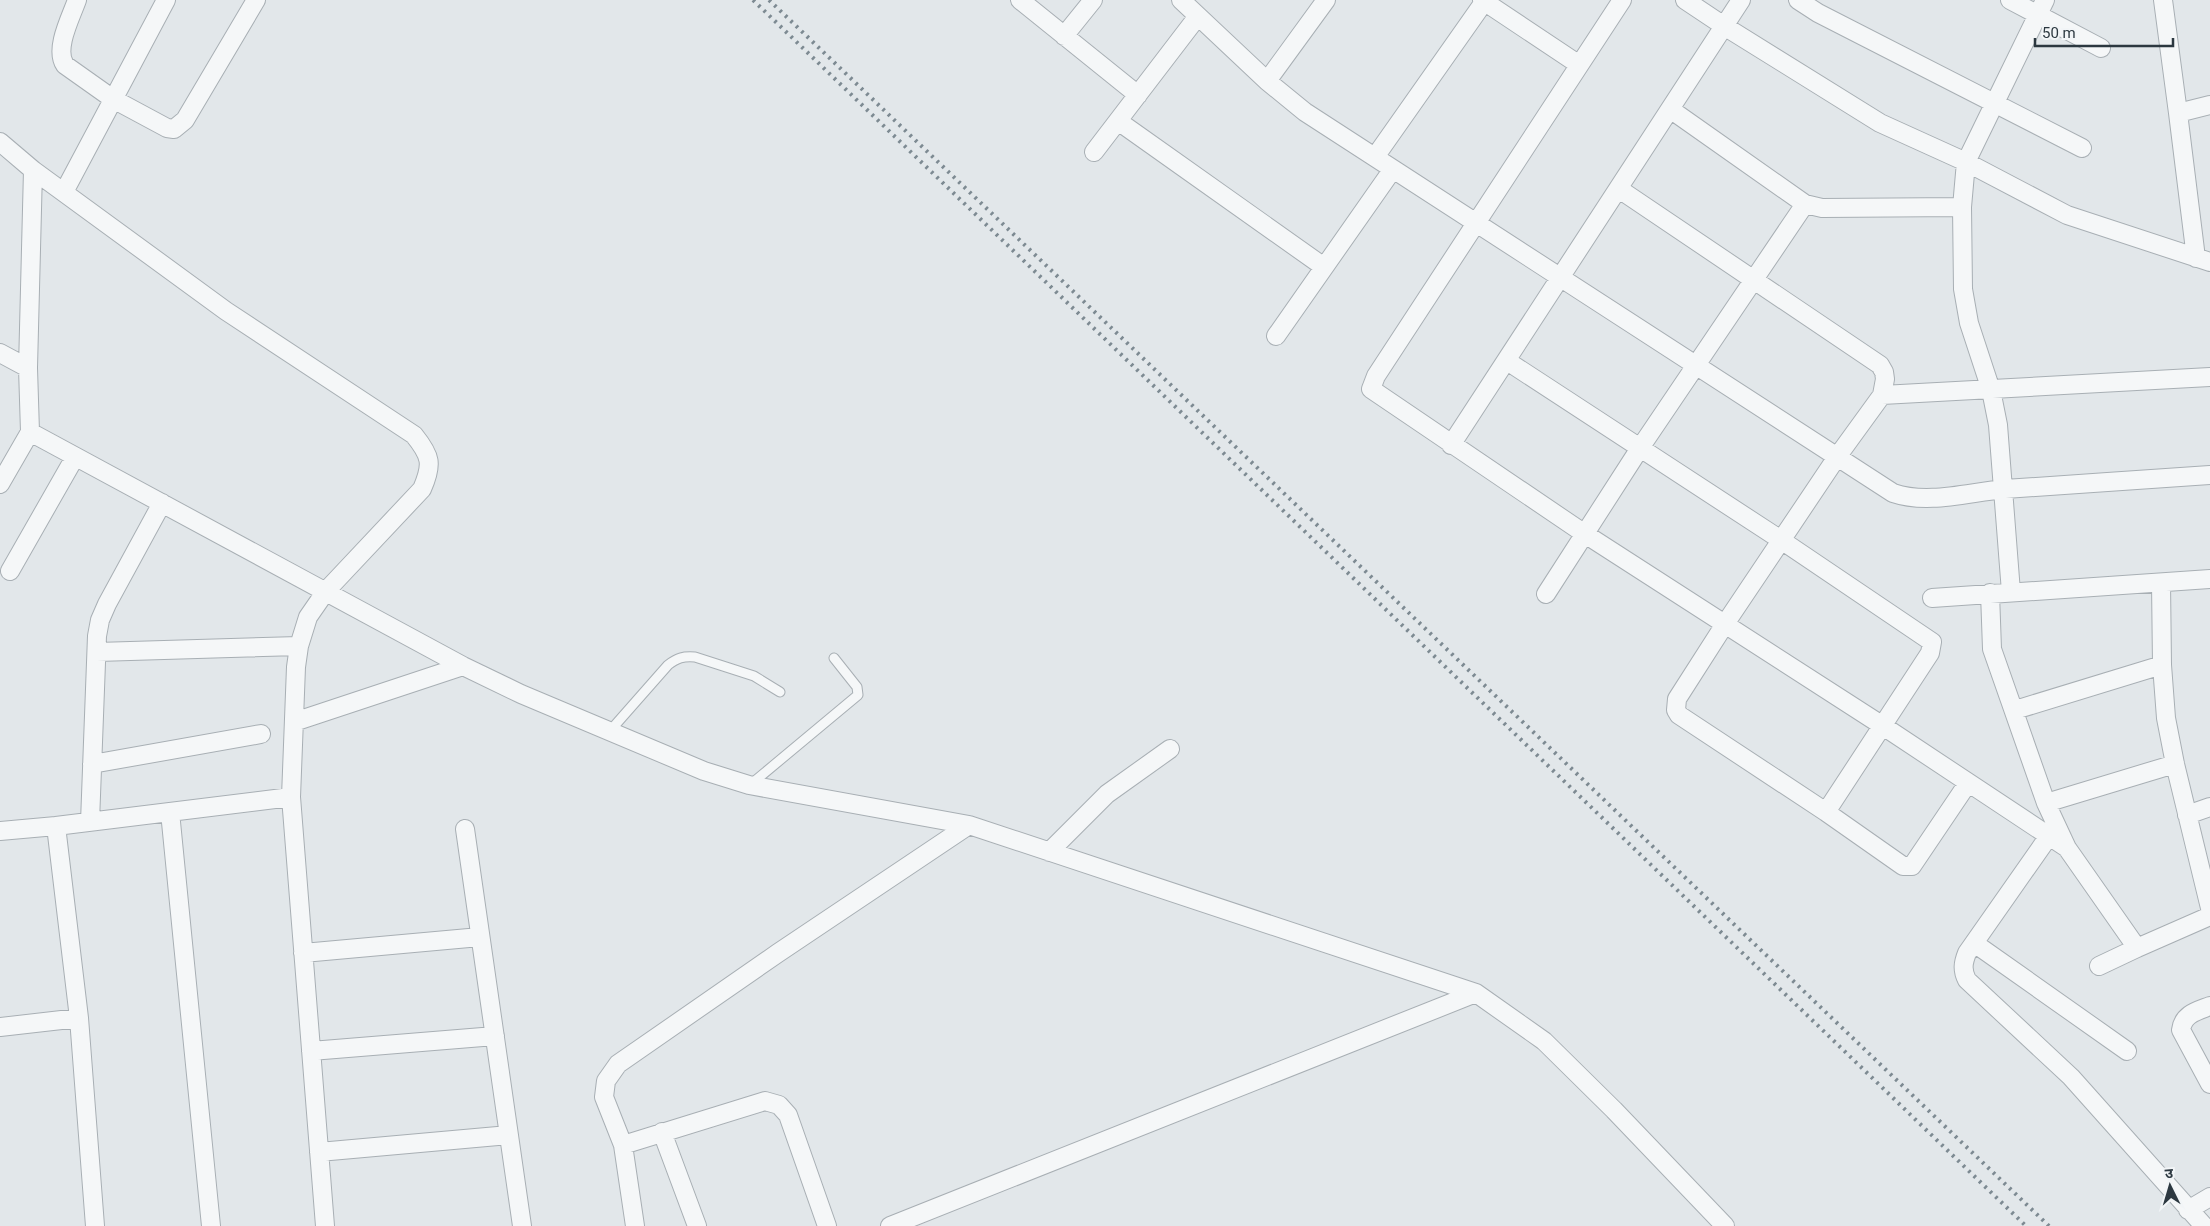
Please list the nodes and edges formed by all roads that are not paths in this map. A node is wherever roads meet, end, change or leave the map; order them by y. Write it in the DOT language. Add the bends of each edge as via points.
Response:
graph roads {
  1 [pos="77,0"];
  2 [pos="166,0"];
  3 [pos="256,0"];
  4 [pos="1020,0"];
  5 [pos="1093,0"];
  6 [pos="1181,0"];
  7 [pos="1326,0"];
  8 [pos="1622,0"];
  9 [pos="1686,0"];
  10 [pos="1742,0"];
  11 [pos="1798,0"];
  12 [pos="2010,0"];
  13 [pos="2163,0"];
  14 [pos="1483,1"];
  15 [pos="2041,8"];
  16 [pos="1198,16"];
  17 [pos="1724,26"];
  18 [pos="1064,36"];
  19 [pos="2101,48"];
  20 [pos="1578,64"];
  21 [pos="1267,81"];
  22 [pos="1138,95"];
  23 [pos="114,98"];
  24 [pos="1994,102"];
  25 [pos="2210,105"];
  26 [pos="1670,109"];
  27 [pos="2178,113"];
  28 [pos="1118,122"];
  29 [pos="0,142"];
  30 [pos="2082,148"];
  31 [pos="1094,152"];
  32 [pos="1374,157"];
  33 [pos="1966,162"];
  34 [pos="33,170"];
  35 [pos="1392,170"];
  36 [pos="1619,189"];
  37 [pos="64,192"];
  38 [pos="1805,204"];
  39 [pos="1962,207"];
  40 [pos="1477,222"];
  41 [pos="2203,260"];
  42 [pos="1324,267"];
  43 [pos="1560,276"];
  44 [pos="1754,282"];
  45 [pos="1276,336"];
  46 [pos="0,354"];
  47 [pos="1507,361"];
  48 [pos="1697,364"];
  49 [pos="28,368"];
  50 [pos="2210,377"];
  51 [pos="1991,390"];
  52 [pos="1882,395"];
  53 [pos="30,432"];
  54 [pos="1451,445"];
  55 [pos="1640,448"];
  56 [pos="75,457"];
  57 [pos="1837,457"];
  58 [pos="2210,475"];
  59 [pos="1,481"];
  60 [pos="2003,489"];
  61 [pos="162,504"];
  62 [pos="1586,534"];
  63 [pos="1781,540"];
  64 [pos="10,571"];
  65 [pos="2210,579"];
  66 [pos="2161,583"];
  67 [pos="326,591"];
  68 [pos="2010,592"];
  69 [pos="1990,593"];
  70 [pos="1546,594"];
  71 [pos="1932,598"];
  72 [pos="1725,624"];
  73 [pos="299,646"];
  74 [pos="97,652"];
  75 [pos="834,658"];
  76 [pos="2162,665"];
  77 [pos="463,666"];
  78 [pos="780,692"];
  79 [pos="2015,710"];
  80 [pos="294,722"];
  81 [pos="1883,726"];
  82 [pos="609,732"];
  83 [pos="262,734"];
  84 [pos="1170,749"];
  85 [pos="92,764"];
  86 [pos="2175,764"];
  87 [pos="1968,783"];
  88 [pos="749,785"];
  89 [pos="291,797"];
  90 [pos="2046,803"];
  91 [pos="2210,807"];
  92 [pos="170,812"];
  93 [pos="1826,812"];
  94 [pos="2187,815"];
  95 [pos="90,822"];
  96 [pos="56,826"];
  97 [pos="969,826"];
  98 [pos="465,829"];
  99 [pos="0,831"];
  100 [pos="2048,836"];
  101 [pos="2066,848"];
  102 [pos="1049,852"];
  103 [pos="2210,908"];
  104 [pos="2210,916"];
  105 [pos="480,937"];
  106 [pos="1974,943"];
  107 [pos="2137,948"];
  108 [pos="303,953"];
  109 [pos="2099,966"];
  110 [pos="1476,993"];
  111 [pos="2210,1006"];
  112 [pos="78,1018"];
  113 [pos="0,1027"];
  114 [pos="495,1036"];
  115 [pos="311,1051"];
  116 [pos="2127,1051"];
  117 [pos="2210,1084"];
  118 [pos="662,1132"];
  119 [pos="509,1135"];
  120 [pos="623,1145"];
  121 [pos="319,1152"];
  122 [pos="2210,1197"];
  123 [pos="2188,1210"];
  124 [pos="95,1226"];
  125 [pos="210,1226"];
  126 [pos="324,1226"];
  127 [pos="522,1226"];
  128 [pos="635,1226"];
  129 [pos="697,1226"];
  130 [pos="827,1226"];
  131 [pos="890,1226"];
  132 [pos="1725,1226"];
  133 [pos="2204,1226"];
  1 -- 23 [label="street" via="61,46 61,59"];
  2 -- 23 [label="street"];
  3 -- 23 [label="street" via="180,126 168,128"];
  4 -- 18 [label="street"];
  5 -- 18 [label="street"];
  6 -- 16 [label="street"];
  7 -- 21 [label="street"];
  8 -- 20 [label="street"];
  9 -- 17 [label="street"];
  10 -- 17 [label="street"];
  11 -- 24 [label="street"];
  12 -- 15 [label="street"];
  13 -- 27 [label="street"];
  14 -- 20 [label="street"];
  14 -- 32 [label="street"];
  15 -- 19 [label="street"];
  15 -- 24 [label="street"];
  16 -- 21 [label="street"];
  16 -- 22 [label="street"];
  17 -- 26 [label="street"];
  17 -- 33 [label="street" via="1880,123"];
  18 -- 22 [label="street"];
  20 -- 40 [label="street"];
  21 -- 32 [label="street" via="1305,112"];
  22 -- 28 [label="street"];
  23 -- 37 [label="street"];
  24 -- 30 [label="street"];
  24 -- 33 [label="street"];
  25 -- 27 [label="street"];
  26 -- 36 [label="street"];
  26 -- 38 [label="street"];
  27 -- 41 [label="street"];
  28 -- 31 [label="street"];
  28 -- 42 [label="street"];
  29 -- 34 [label="street"];
  32 -- 35 [label="street"];
  33 -- 39 [label="street"];
  33 -- 41 [label="street" via="2067,216"];
  34 -- 37 [label="street"];
  34 -- 49 [label="street"];
  35 -- 40 [label="street"];
  35 -- 42 [label="street"];
  36 -- 43 [label="street"];
  36 -- 44 [label="street"];
  37 -- 67 [label="street" via="226,311 414,436 423,447 429,458 430,472 422,489"];
  38 -- 39 [label="street" via="1822,208"];
  38 -- 44 [label="street"];
  39 -- 51 [label="street" via="1967,314"];
  40 -- 43 [label="street"];
  40 -- 54 [label="street" via="1376,376 1371,389"];
  42 -- 45 [label="street"];
  43 -- 47 [label="street"];
  43 -- 48 [label="street"];
  44 -- 48 [label="street"];
  44 -- 52 [label="street" via="1880,365 1885,379"];
  46 -- 49 [label="street"];
  47 -- 54 [label="street"];
  47 -- 55 [label="street"];
  48 -- 55 [label="street"];
  48 -- 57 [label="street"];
  49 -- 53 [label="street"];
  50 -- 51 [label="street"];
  51 -- 52 [label="street"];
  51 -- 60 [label="street" via="1998,425"];
  52 -- 57 [label="street"];
  53 -- 56 [label="street"];
  53 -- 59 [label="street"];
  54 -- 62 [label="street"];
  55 -- 62 [label="street"];
  55 -- 63 [label="street"];
  56 -- 61 [label="street"];
  56 -- 64 [label="street"];
  57 -- 60 [label="street" via="1878,485 1907,498"];
  57 -- 63 [label="street"];
  58 -- 60 [label="street"];
  60 -- 68 [label="street"];
  61 -- 67 [label="street"];
  61 -- 74 [label="street" via="107,604 100,620"];
  62 -- 70 [label="street"];
  62 -- 72 [label="street"];
  63 -- 72 [label="street"];
  63 -- 81 [label="street" via="1932,642 1930,653"];
  65 -- 66 [label="street"];
  66 -- 68 [label="street"];
  66 -- 76 [label="street"];
  67 -- 73 [label="street" via="308,616"];
  67 -- 77 [label="street"];
  68 -- 69 [label="street"];
  69 -- 71 [label="street"];
  69 -- 79 [label="street" via="1992,649"];
  72 -- 81 [label="street"];
  72 -- 93 [label="street" via="1677,699 1676,710"];
  73 -- 74 [label="street"];
  73 -- 80 [label="street"];
  74 -- 85 [label="street"];
  75 -- 88 [label="lane" via="857,687 858,695"];
  76 -- 79 [label="street"];
  76 -- 86 [label="street" via="2166,718"];
  77 -- 80 [label="street"];
  77 -- 82 [label="street"];
  78 -- 82 [label="lane" via="754,676 684,656 668,665"];
  79 -- 90 [label="street"];
  80 -- 89 [label="street"];
  81 -- 87 [label="street"];
  81 -- 93 [label="street"];
  82 -- 88 [label="street" via="704,772"];
  83 -- 85 [label="street"];
  84 -- 102 [label="street" via="1107,794"];
  85 -- 95 [label="street"];
  86 -- 90 [label="street"];
  86 -- 94 [label="street"];
  87 -- 93 [label="street" via="1912,866 1902,866"];
  87 -- 100 [label="street"];
  88 -- 97 [label="street"];
  89 -- 92 [label="street"];
  89 -- 108 [label="street"];
  90 -- 101 [label="street"];
  91 -- 94 [label="street"];
  92 -- 95 [label="street"];
  92 -- 125 [label="street"];
  94 -- 103 [label="street"];
  95 -- 96 [label="street"];
  96 -- 99 [label="street"];
  96 -- 112 [label="street"];
  97 -- 102 [label="street"];
  97 -- 120 [label="street" via="618,1064 606,1081 604,1097"];
  98 -- 105 [label="street"];
  100 -- 101 [label="street"];
  100 -- 106 [label="street"];
  101 -- 107 [label="street"];
  102 -- 110 [label="street"];
  104 -- 107 [label="street"];
  105 -- 108 [label="street"];
  105 -- 114 [label="street"];
  106 -- 116 [label="street"];
  106 -- 123 [label="street" via="1963,968 1967,980 2071,1077"];
  107 -- 109 [label="street"];
  108 -- 115 [label="street"];
  110 -- 131 [label="street"];
  110 -- 132 [label="street" via="1544,1041"];
  111 -- 117 [label="street" via="2187,1016 2181,1030"];
  112 -- 113 [label="street"];
  112 -- 124 [label="street"];
  114 -- 115 [label="street"];
  114 -- 119 [label="street"];
  115 -- 121 [label="street"];
  118 -- 120 [label="street"];
  118 -- 129 [label="street"];
  118 -- 130 [label="street" via="765,1101 779,1105 788,1116"];
  119 -- 121 [label="street"];
  119 -- 127 [label="street"];
  120 -- 128 [label="street"];
  121 -- 126 [label="street"];
  122 -- 123 [label="street"];
  123 -- 133 [label="street"];
}
